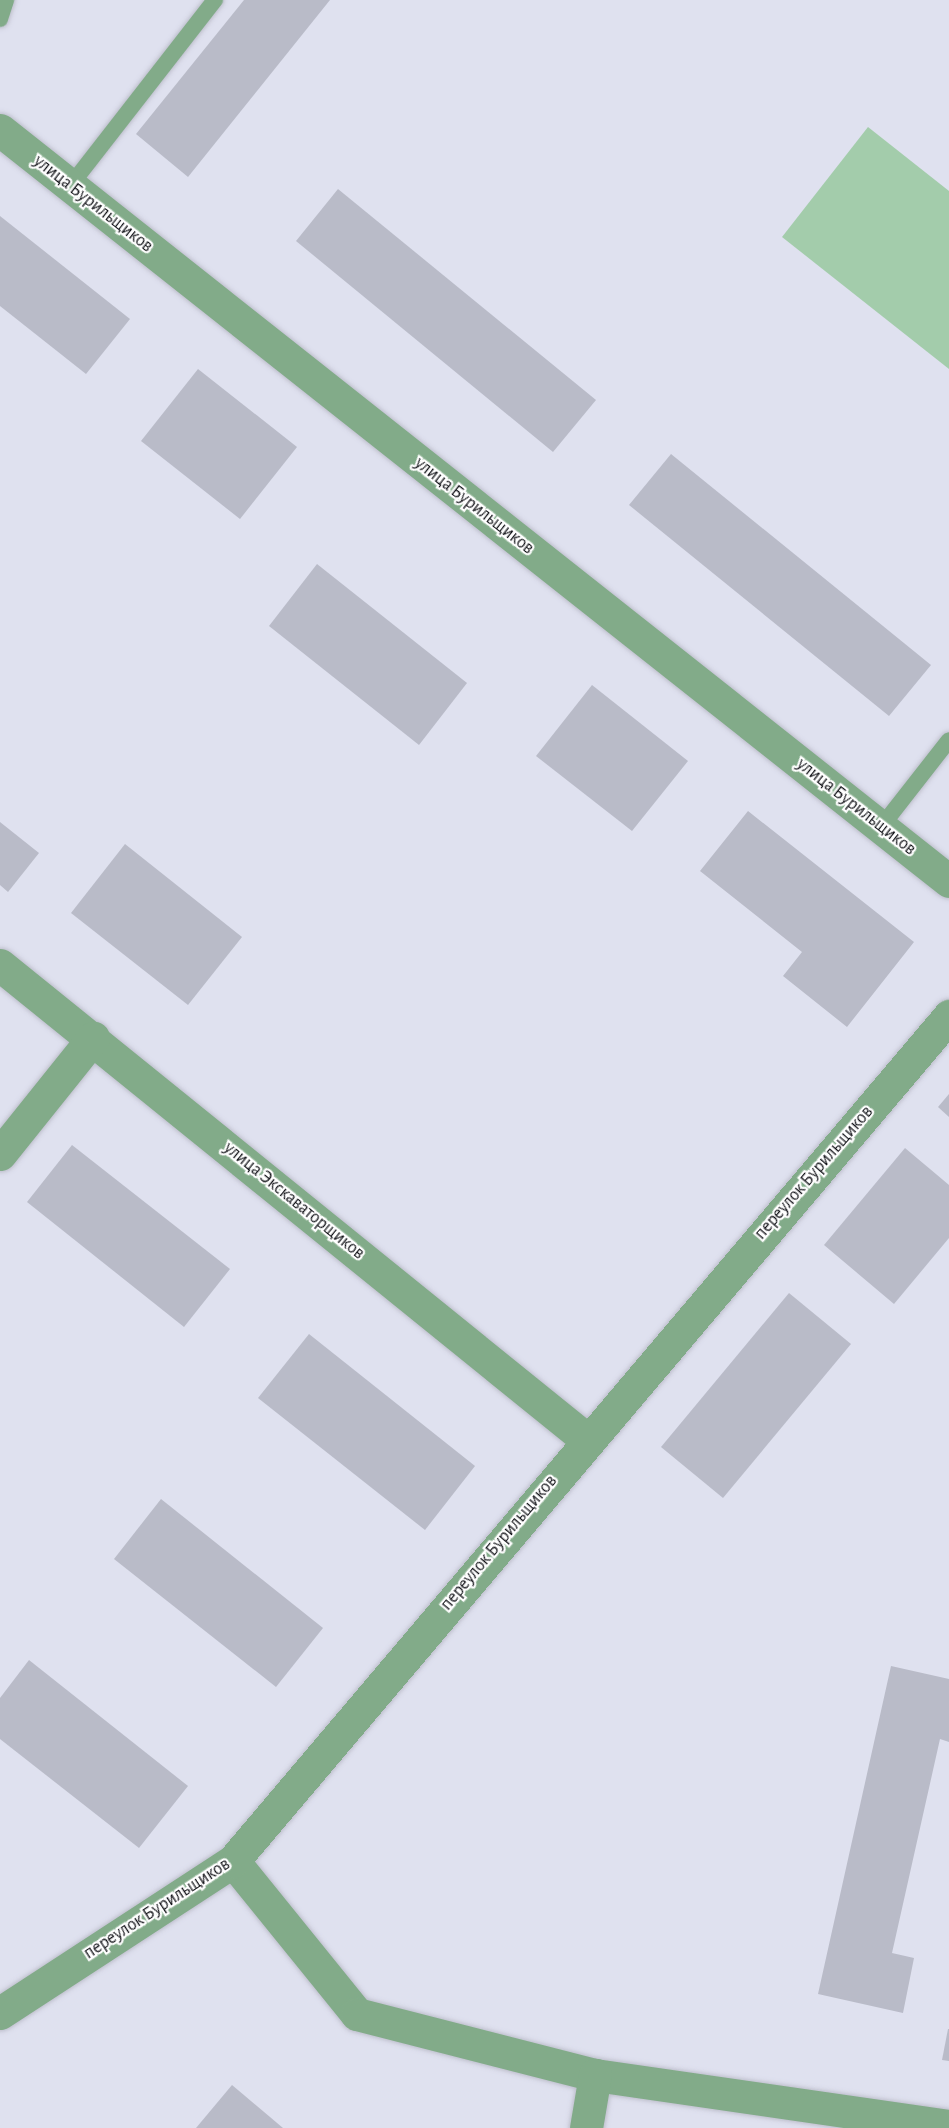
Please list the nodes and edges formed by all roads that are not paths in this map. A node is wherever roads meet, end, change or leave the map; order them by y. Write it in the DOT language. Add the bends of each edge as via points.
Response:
graph roads {
  1 [pos="6,0"];
  2 [pos="215,0"];
  3 [pos="0,19"];
  4 [pos="0,130"];
  5 [pos="70,186"];
  6 [pos="949,740"];
  7 [pos="881,827"];
  8 [pos="949,881"];
  9 [pos="0,965"];
  10 [pos="949,1016"];
  11 [pos="93,1038"];
  12 [pos="0,1154"];
  13 [pos="586,1439"];
  14 [pos="233,1862"];
  15 [pos="6,2003"];
  16 [pos="595,2075"];
  17 [pos="833,2119"];
  18 [pos="949,2126"];
  19 [pos="586,2128"];
  1 -- 3 [label="lane"];
  2 -- 5 [label="lane"];
  4 -- 5 [label="street, улица Бурильщиков"];
  5 -- 7 [label="street, улица Бурильщиков"];
  6 -- 7 [label="lane"];
  7 -- 8 [label="street, улица Бурильщиков"];
  9 -- 11 [label="street, улица Экскаваторщиков"];
  10 -- 13 [label="street, переулок Бурильщиков"];
  11 -- 12 [label="street"];
  11 -- 13 [label="street, улица Экскаваторщиков"];
  13 -- 14 [label="street, переулок Бурильщиков"];
  14 -- 15 [label="street, переулок Бурильщиков"];
  14 -- 16 [label="street" via="357,2014"];
  16 -- 17 [label="street"];
  16 -- 19 [label="street"];
  17 -- 18 [label="street"];
}
